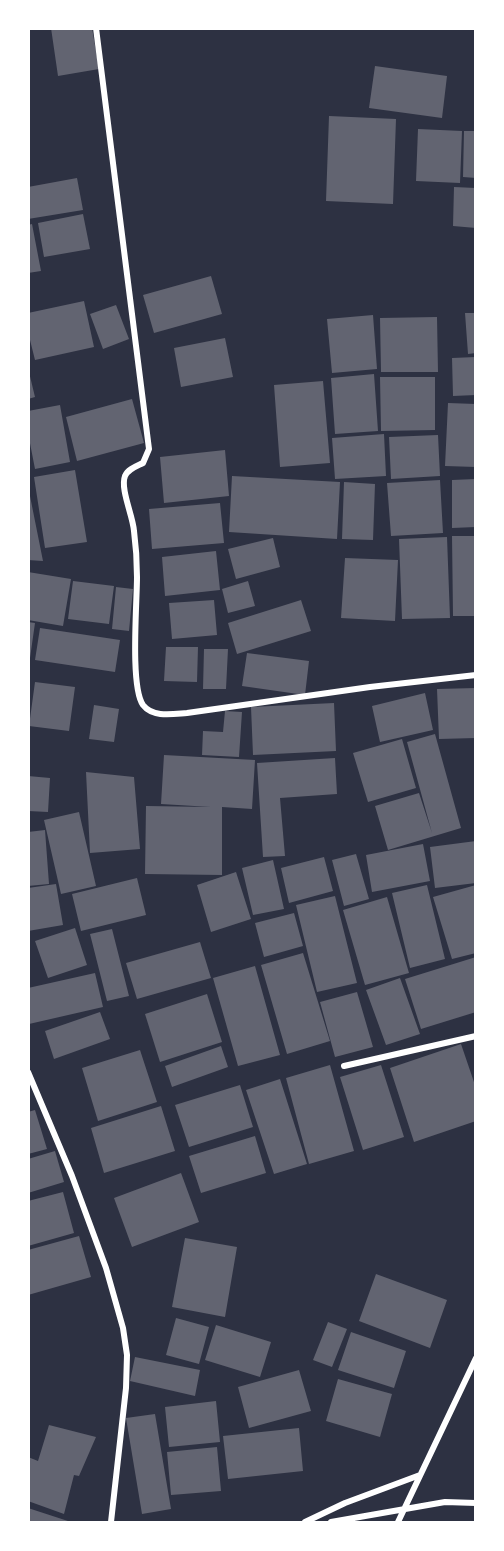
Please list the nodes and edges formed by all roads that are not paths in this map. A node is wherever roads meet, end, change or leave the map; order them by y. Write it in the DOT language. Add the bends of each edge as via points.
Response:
graph roads {
  1 [pos="96,28"];
  2 [pos="476,675"];
  3 [pos="476,1036"];
  4 [pos="344,1066"];
  5 [pos="28,1072"];
  6 [pos="476,1358"];
  7 [pos="420,1475"];
  8 [pos="476,1503"];
  9 [pos="111,1522"];
  10 [pos="305,1522"];
  11 [pos="331,1522"];
  12 [pos="398,1522"];
  1 -- 2 [label="street" via="149,449 143,463 125,476 124,488 134,528 136,682 142,705 159,714 187,713"];
  3 -- 4 [label="street"];
  5 -- 9 [label="street" via="72,1176 123,1328 126,1388"];
  6 -- 7 [label="street"];
  7 -- 10 [label="street"];
  7 -- 12 [label="street"];
  8 -- 11 [label="street" via="445,1502"];
}
